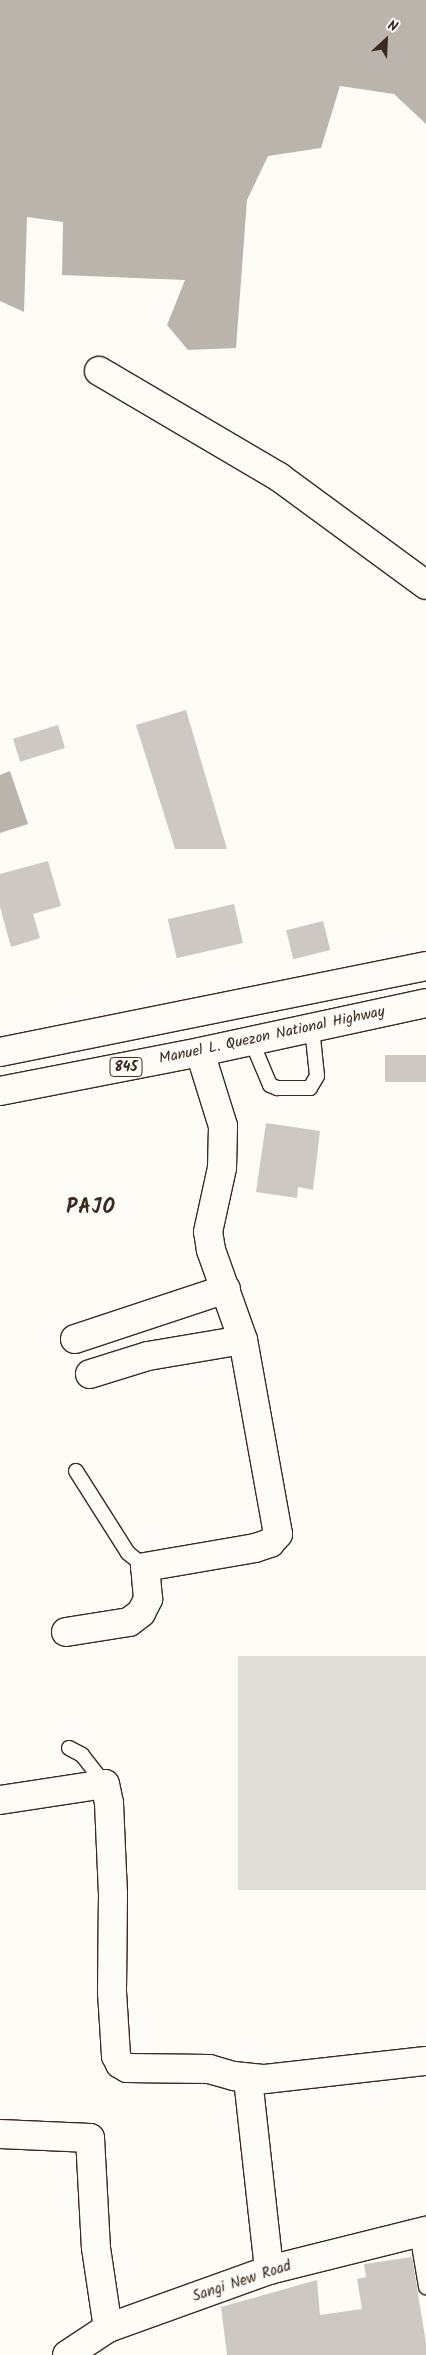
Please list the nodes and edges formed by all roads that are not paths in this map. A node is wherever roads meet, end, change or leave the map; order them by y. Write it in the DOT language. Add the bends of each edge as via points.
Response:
graph roads {
  1 [pos="99,371"];
  2 [pos="426,585"];
  3 [pos="426,966"];
  4 [pos="238,1003"];
  5 [pos="426,1003"];
  6 [pos="312,1028"];
  7 [pos="252,1040"];
  8 [pos="0,1052"];
  9 [pos="200,1052"];
  10 [pos="0,1091"];
  11 [pos="226,1288"];
  12 [pos="75,1339"];
  13 [pos="243,1340"];
  14 [pos="90,1374"];
  15 [pos="76,1471"];
  16 [pos="145,1567"];
  17 [pos="66,1632"];
  18 [pos="69,1748"];
  19 [pos="105,1784"];
  20 [pos="0,1800"];
  21 [pos="426,2060"];
  22 [pos="248,2079"];
  23 [pos="0,2134"];
  24 [pos="422,2232"];
  25 [pos="269,2270"];
  26 [pos="426,2287"];
  27 [pos="108,2328"];
  28 [pos="67,2355"];
  1 -- 2 [label="street" via="279,477"];
  3 -- 4 [label="street"];
  4 -- 7 [label="street"];
  4 -- 8 [label="street"];
  5 -- 6 [label="street, Manuel L. Quezon National Highway / 845"];
  6 -- 7 [label="street, Manuel L. Quezon National Highway / 845"];
  6 -- 7 [label="lane" via="317,1076 310,1088 270,1085"];
  7 -- 9 [label="street, Manuel L. Quezon National Highway / 845"];
  9 -- 10 [label="street, Manuel L. Quezon National Highway / 845"];
  9 -- 11 [label="street" via="222,1126 222,1168 208,1232 211,1250"];
  11 -- 12 [label="street"];
  11 -- 13 [label="street"];
  13 -- 14 [label="street" via="148,1356"];
  13 -- 16 [label="street" via="278,1534 270,1543 255,1548"];
  15 -- 16 [label="lane" via="128,1553"];
  16 -- 17 [label="street" via="148,1599 141,1614 130,1622"];
  18 -- 19 [label="lane" via="82,1754"];
  19 -- 20 [label="street"];
  19 -- 22 [label="street" via="109,1803 113,1894 112,1992 120,2064 127,2068 208,2069"];
  21 -- 22 [label="street"];
  22 -- 25 [label="street"];
  23 -- 27 [label="street" via="90,2138 96,2248"];
  24 -- 25 [label="street, Sangi New Road"];
  24 -- 26 [label="lane"];
  25 -- 27 [label="street, Sangi New Road"];
  27 -- 28 [label="street, Sangi New Road"];
}
